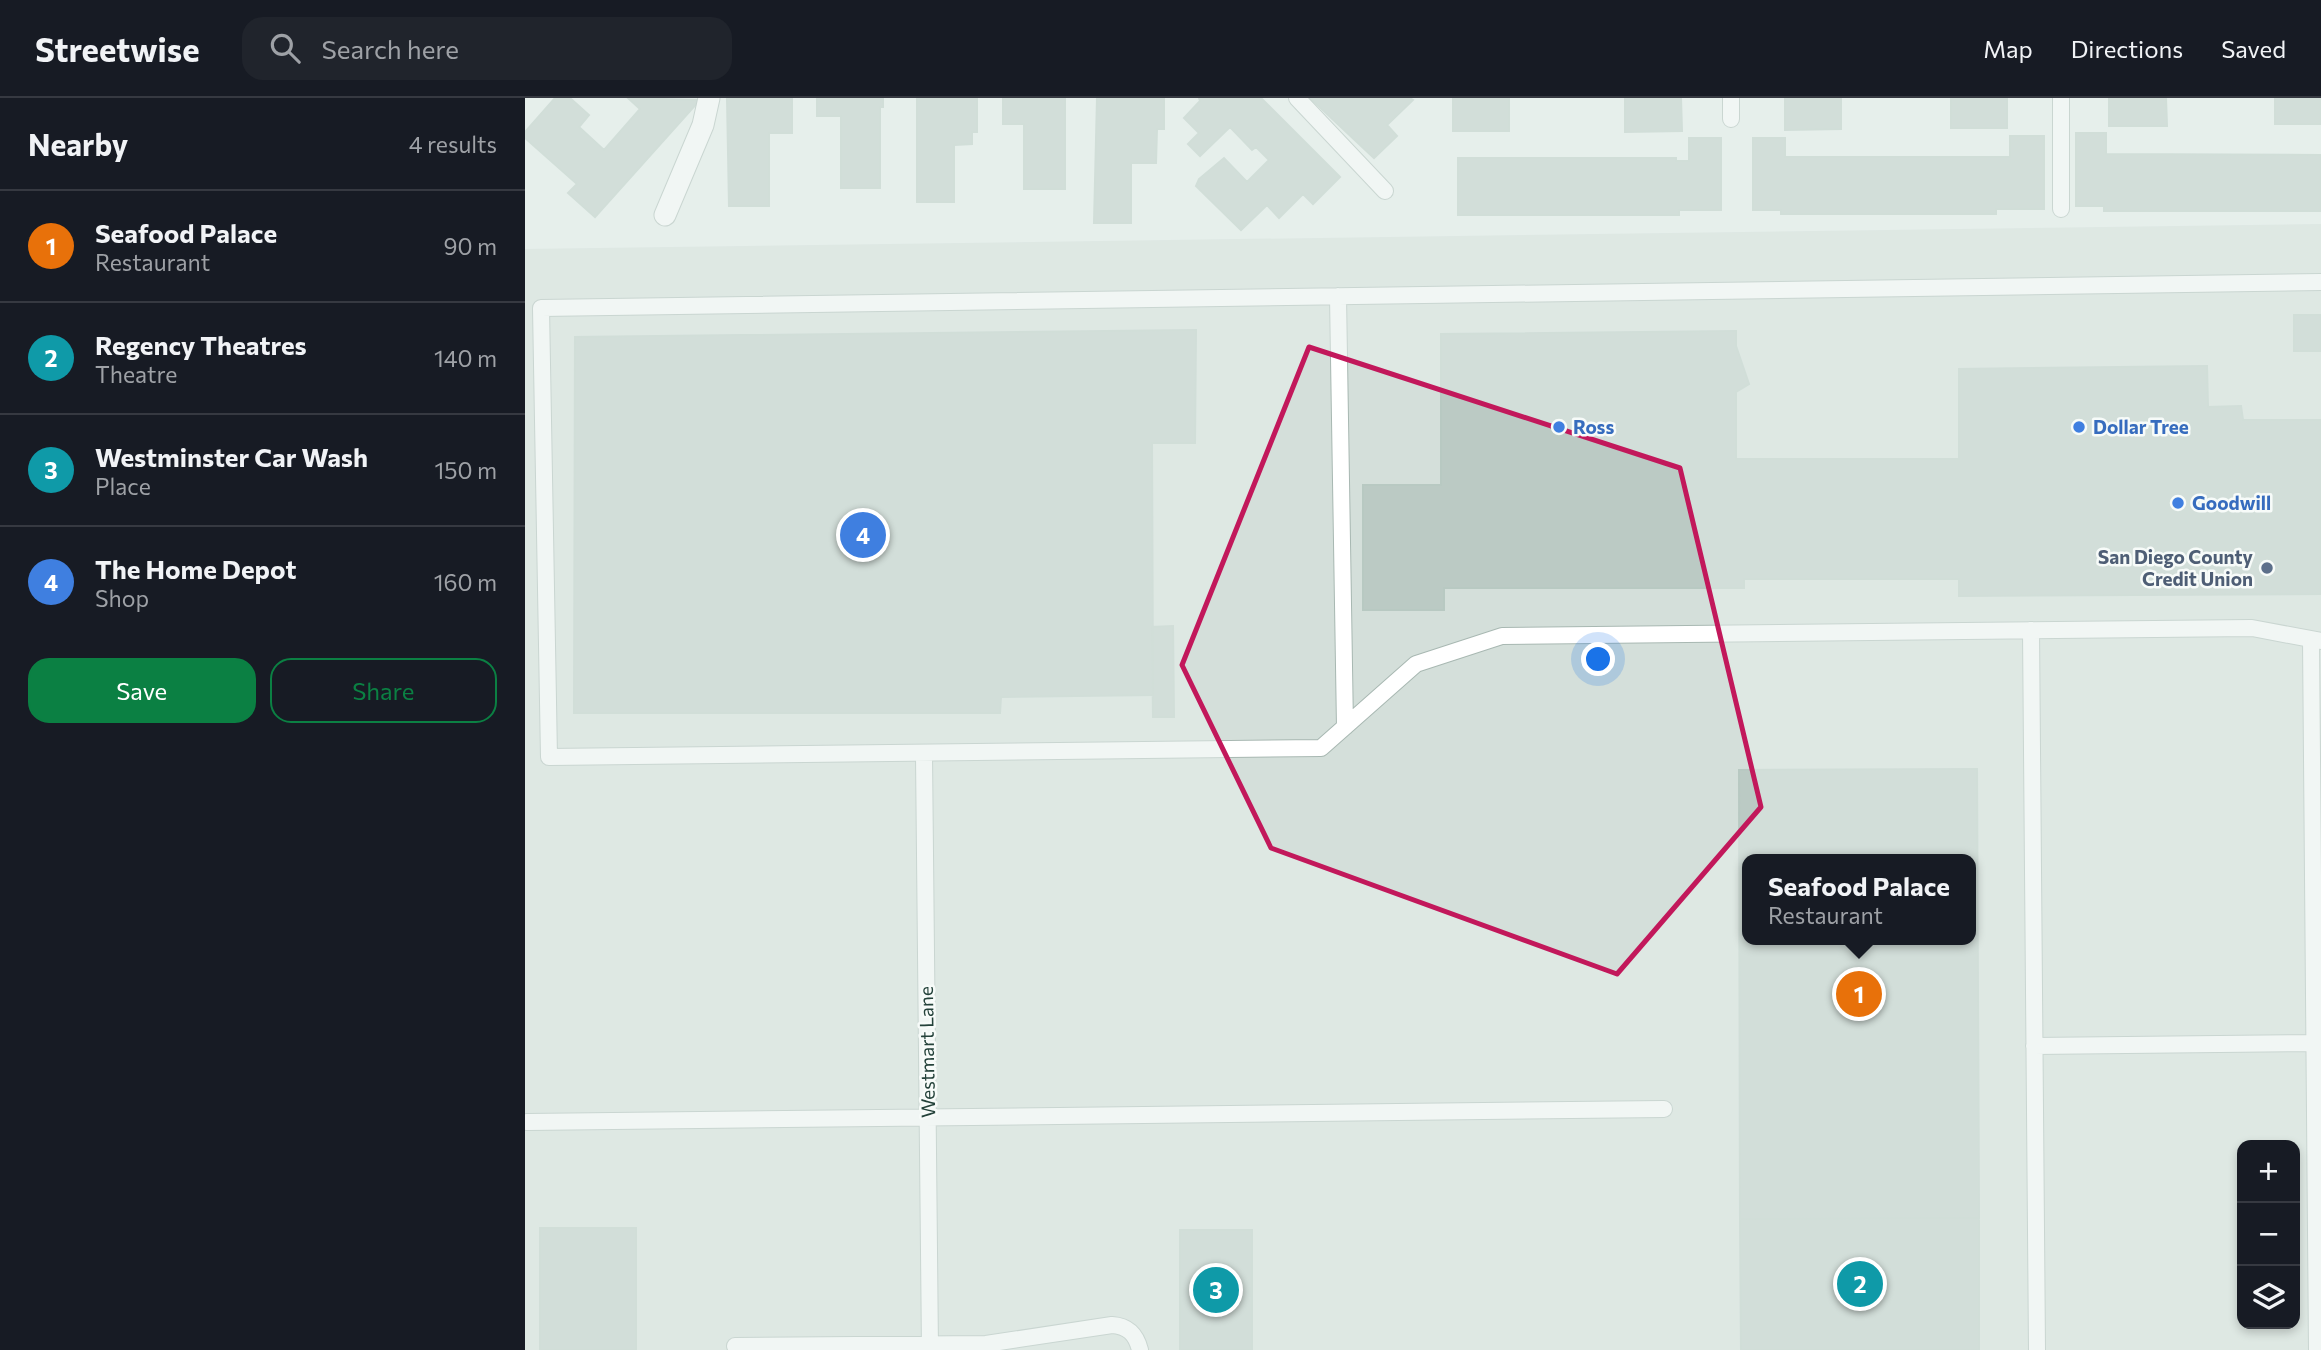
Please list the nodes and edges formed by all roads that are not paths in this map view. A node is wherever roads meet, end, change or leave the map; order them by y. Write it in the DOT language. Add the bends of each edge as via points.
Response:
graph roads {
  1 [pos="709,98"];
  2 [pos="1297,98"];
  3 [pos="1731,98"];
  4 [pos="2061,98"];
  5 [pos="1731,119"];
  6 [pos="1385,191"];
  7 [pos="2061,209"];
  8 [pos="665,215"];
  9 [pos="2321,282"];
  10 [pos="1338,296"];
  11 [pos="2031,630"];
  12 [pos="2316,640"];
  13 [pos="1345,727"];
  14 [pos="924,755"];
  15 [pos="2318,1043"];
  16 [pos="2034,1046"];
  17 [pos="1664,1109"];
  18 [pos="928,1118"];
  19 [pos="527,1122"];
  20 [pos="735,1346"];
  21 [pos="930,1347"];
  22 [pos="1140,1350"];
  23 [pos="2037,1350"];
  24 [pos="2317,1350"];
  1 -- 8 [label="street" via="703,125"];
  2 -- 6 [label="lane"];
  3 -- 5 [label="lane"];
  4 -- 7 [label="lane"];
  9 -- 10 [label="lane"];
  10 -- 13 [label="lane"];
  10 -- 14 [label="lane" via="541,308 549,757"];
  11 -- 12 [label="lane" via="2252,628"];
  11 -- 13 [label="lane" via="1502,636 1416,664"];
  11 -- 16 [label="lane"];
  12 -- 15 [label="lane"];
  13 -- 14 [label="lane" via="1321,748"];
  14 -- 18 [label="lane, Westmart Lane"];
  15 -- 16 [label="lane"];
  15 -- 24 [label="lane"];
  16 -- 23 [label="lane"];
  17 -- 18 [label="lane"];
  18 -- 19 [label="lane"];
  18 -- 21 [label="lane, Westmart Lane"];
  20 -- 21 [label="lane"];
  21 -- 22 [label="lane" via="1125,1326"];
}
